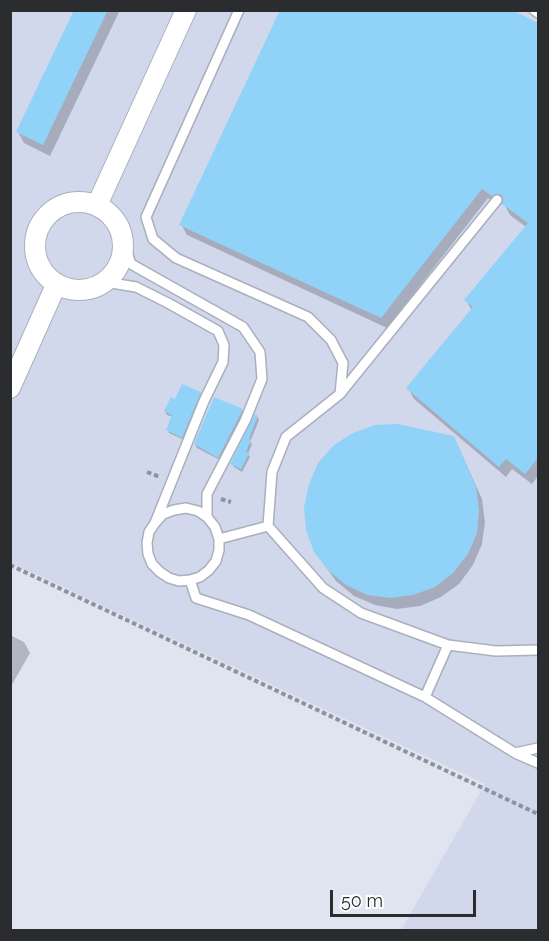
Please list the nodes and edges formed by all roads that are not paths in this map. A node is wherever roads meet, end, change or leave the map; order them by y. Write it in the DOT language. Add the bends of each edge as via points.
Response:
graph roads {
  1 [pos="186,10"];
  2 [pos="238,10"];
  3 [pos="534,10"];
  4 [pos="538,13"];
  5 [pos="497,200"];
  6 [pos="97,205"];
  7 [pos="124,243"];
  8 [pos="105,282"];
  9 [pos="56,285"];
  10 [pos="10,388"];
  11 [pos="340,394"];
  12 [pos="207,517"];
  13 [pos="154,523"];
  14 [pos="268,526"];
  15 [pos="219,539"];
  16 [pos="190,580"];
  17 [pos="448,645"];
  18 [pos="538,650"];
  19 [pos="425,697"];
  20 [pos="538,748"];
  21 [pos="515,753"];
  22 [pos="538,763"];
  1 -- 6 [label="street"];
  2 -- 11 [label="lane" via="146,217 153,239 176,258 308,317 331,340 343,363"];
  3 -- 4 [label="lane"];
  5 -- 11 [label="lane"];
  6 -- 7 [label="street" via="116,220"];
  6 -- 9 [label="street" via="66,203 41,221 34,252 38,265"];
  7 -- 8 [label="street" via="116,272"];
  7 -- 12 [label="lane" via="130,264 243,327 260,352 262,380 207,494"];
  8 -- 9 [label="street" via="81,291"];
  8 -- 13 [label="lane" via="136,287 168,303 218,331 224,345 224,362"];
  9 -- 10 [label="street"];
  11 -- 14 [label="lane" via="286,438 272,472"];
  12 -- 13 [label="lane" via="186,508 163,514"];
  12 -- 15 [label="lane"];
  13 -- 16 [label="lane" via="147,543 152,564 169,578"];
  14 -- 15 [label="lane"];
  14 -- 17 [label="lane" via="323,588 361,613"];
  15 -- 16 [label="lane" via="216,561 201,577"];
  16 -- 19 [label="lane" via="196,598 249,615"];
  17 -- 18 [label="lane" via="496,651"];
  17 -- 19 [label="lane"];
  19 -- 21 [label="lane"];
  20 -- 21 [label="lane"];
  21 -- 22 [label="lane"];
}
